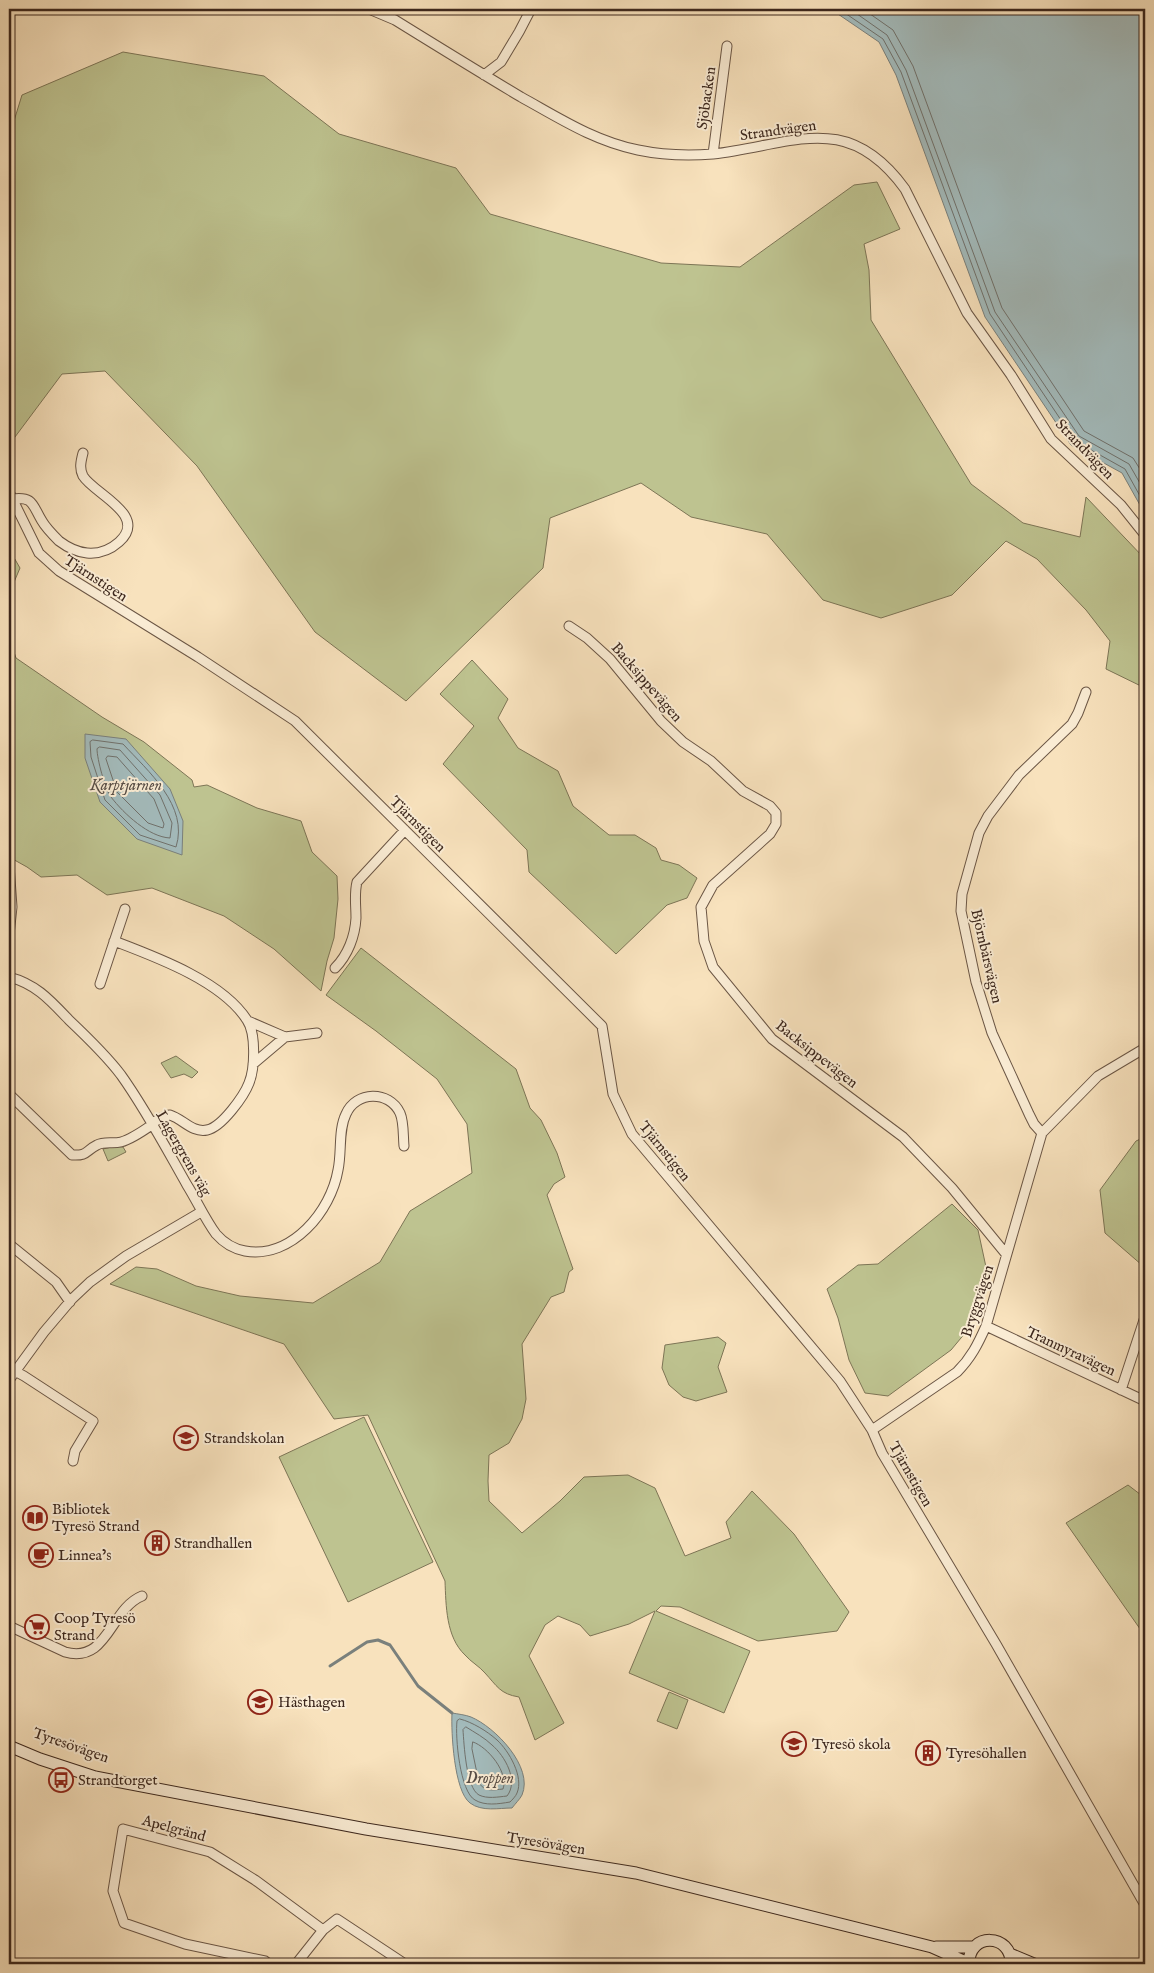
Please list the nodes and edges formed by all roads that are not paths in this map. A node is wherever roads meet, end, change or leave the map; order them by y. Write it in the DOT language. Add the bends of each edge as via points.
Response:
graph roads {
  1 [pos="369,9"];
  2 [pos="531,9"];
  3 [pos="727,46"];
  4 [pos="484,75"];
  5 [pos="713,154"];
  6 [pos="83,454"];
  7 [pos="11,496"];
  8 [pos="1145,535"];
  9 [pos="569,626"];
  10 [pos="1086,692"];
  11 [pos="405,830"];
  12 [pos="9,864"];
  13 [pos="125,909"];
  14 [pos="9,935"];
  15 [pos="114,941"];
  16 [pos="335,968"];
  17 [pos="9,977"];
  18 [pos="100,984"];
  19 [pos="248,1021"];
  20 [pos="317,1033"];
  21 [pos="285,1037"];
  22 [pos="1145,1048"];
  23 [pos="253,1064"];
  24 [pos="9,1094"];
  25 [pos="152,1124"];
  26 [pos="1042,1133"];
  27 [pos="404,1146"];
  28 [pos="201,1212"];
  29 [pos="9,1244"];
  30 [pos="1006,1254"];
  31 [pos="70,1302"];
  32 [pos="1145,1317"];
  33 [pos="986,1326"];
  34 [pos="11,1370"];
  35 [pos="9,1380"];
  36 [pos="1122,1390"];
  37 [pos="1145,1401"];
  38 [pos="872,1430"];
  39 [pos="73,1461"];
  40 [pos="142,1596"];
  41 [pos="9,1626"];
  42 [pos="9,1738"];
  43 [pos="9,1746"];
  44 [pos="151,1788"];
  45 [pos="1145,1905"];
  46 [pos="323,1930"];
  47 [pos="932,1947"];
  48 [pos="974,1947"];
  49 [pos="1010,1959"];
  50 [pos="269,1964"];
  51 [pos="296,1964"];
  52 [pos="405,1964"];
  53 [pos="968,1964"];
  54 [pos="1034,1964"];
  1 -- 4 [label="street, Strandvägen" via="395,20"];
  2 -- 4 [label="street" via="501,62"];
  3 -- 5 [label="street, Sjöbacken"];
  4 -- 5 [label="street, Strandvägen" via="579,130 614,145 656,153"];
  5 -- 8 [label="street, Strandvägen" via="826,137 850,143 887,167 905,189 967,312 1051,439 1121,504"];
  6 -- 7 [label="street" via="80,465 84,477 118,506 127,523 122,540 115,546 96,553 66,546 42,522 32,502"];
  7 -- 11 [label="street, Tjärnstigen" via="44,559 291,718"];
  9 -- 30 [label="street, Backsippevägen" via="610,659 677,737 776,813 776,824 770,834 713,885 701,907 704,941 713,966 772,1038 904,1137 952,1188"];
  10 -- 26 [label="street, Björnbärsvägen" via="1072,724 1019,775 988,816 979,833 962,894 961,911 976,982 992,1033 1029,1114"];
  11 -- 16 [label="street" via="357,882 354,934 345,958"];
  11 -- 38 [label="street, Tjärnstigen" via="602,1026 613,1094 632,1134 840,1381"];
  12 -- 14 [label="street" via="12,907"];
  13 -- 15 [label="street"];
  15 -- 18 [label="street"];
  15 -- 19 [label="street" via="158,957 189,973 237,1007"];
  17 -- 25 [label="street, Lagergrens väg" via="38,989 110,1062"];
  19 -- 21 [label="street"];
  19 -- 23 [label="street" via="253,1040"];
  20 -- 21 [label="street"];
  21 -- 23 [label="street"];
  22 -- 26 [label="street" via="1098,1076"];
  23 -- 25 [label="street" via="249,1083 229,1114 210,1130 196,1130 170,1115"];
  24 -- 25 [label="street" via="72,1154 81,1156 96,1145 125,1140"];
  25 -- 28 [label="street, Lagergrens väg"];
  26 -- 30 [label="street, Bryggvägen"];
  27 -- 28 [label="street" via="400,1114 395,1106 387,1098 361,1098 351,1104 345,1115 336,1184 329,1200 301,1234 269,1250 245,1251 217,1235"];
  28 -- 31 [label="street, Lagergrens väg" via="126,1256 90,1282"];
  29 -- 31 [label="street" via="56,1282"];
  30 -- 33 [label="street, Bryggvägen"];
  31 -- 34 [label="street, Lagergrens väg"];
  32 -- 36 [label="street"];
  33 -- 36 [label="street, Tranmyravägen"];
  33 -- 38 [label="street, Bryggvägen" via="976,1350 958,1372"];
  34 -- 35 [label="street, Lagergrens väg"];
  34 -- 39 [label="street" via="93,1421 75,1451"];
  36 -- 37 [label="street, Tranmyravägen"];
  38 -- 45 [label="street, Tjärnstigen" via="882,1453"];
  40 -- 41 [label="street" via="122,1610 101,1644 86,1652 70,1654"];
  42 -- 44 [label="main road, Tyresövägen"];
  43 -- 44 [label="main road, Tyresövägen" via="95,1776"];
  44 -- 47 [label="main road, Tyresövägen" via="366,1829 636,1874"];
  46 -- 50 [label="street, Apelgränd" via="256,1880 210,1852 123,1829 113,1891 124,1923 185,1944"];
  46 -- 51 [label="street"];
  46 -- 52 [label="street" via="337,1919"];
  47 -- 48 [label="main road, Tyresövägen"];
  47 -- 53 [label="main road, Tyresövägen"];
  48 -- 49 [label="main road, Tyresövägen" via="984,1941 1002,1943"];
  48 -- 53 [label="main road, Tyresövägen"];
  49 -- 54 [label="main road, Tyresövägen"];
}
